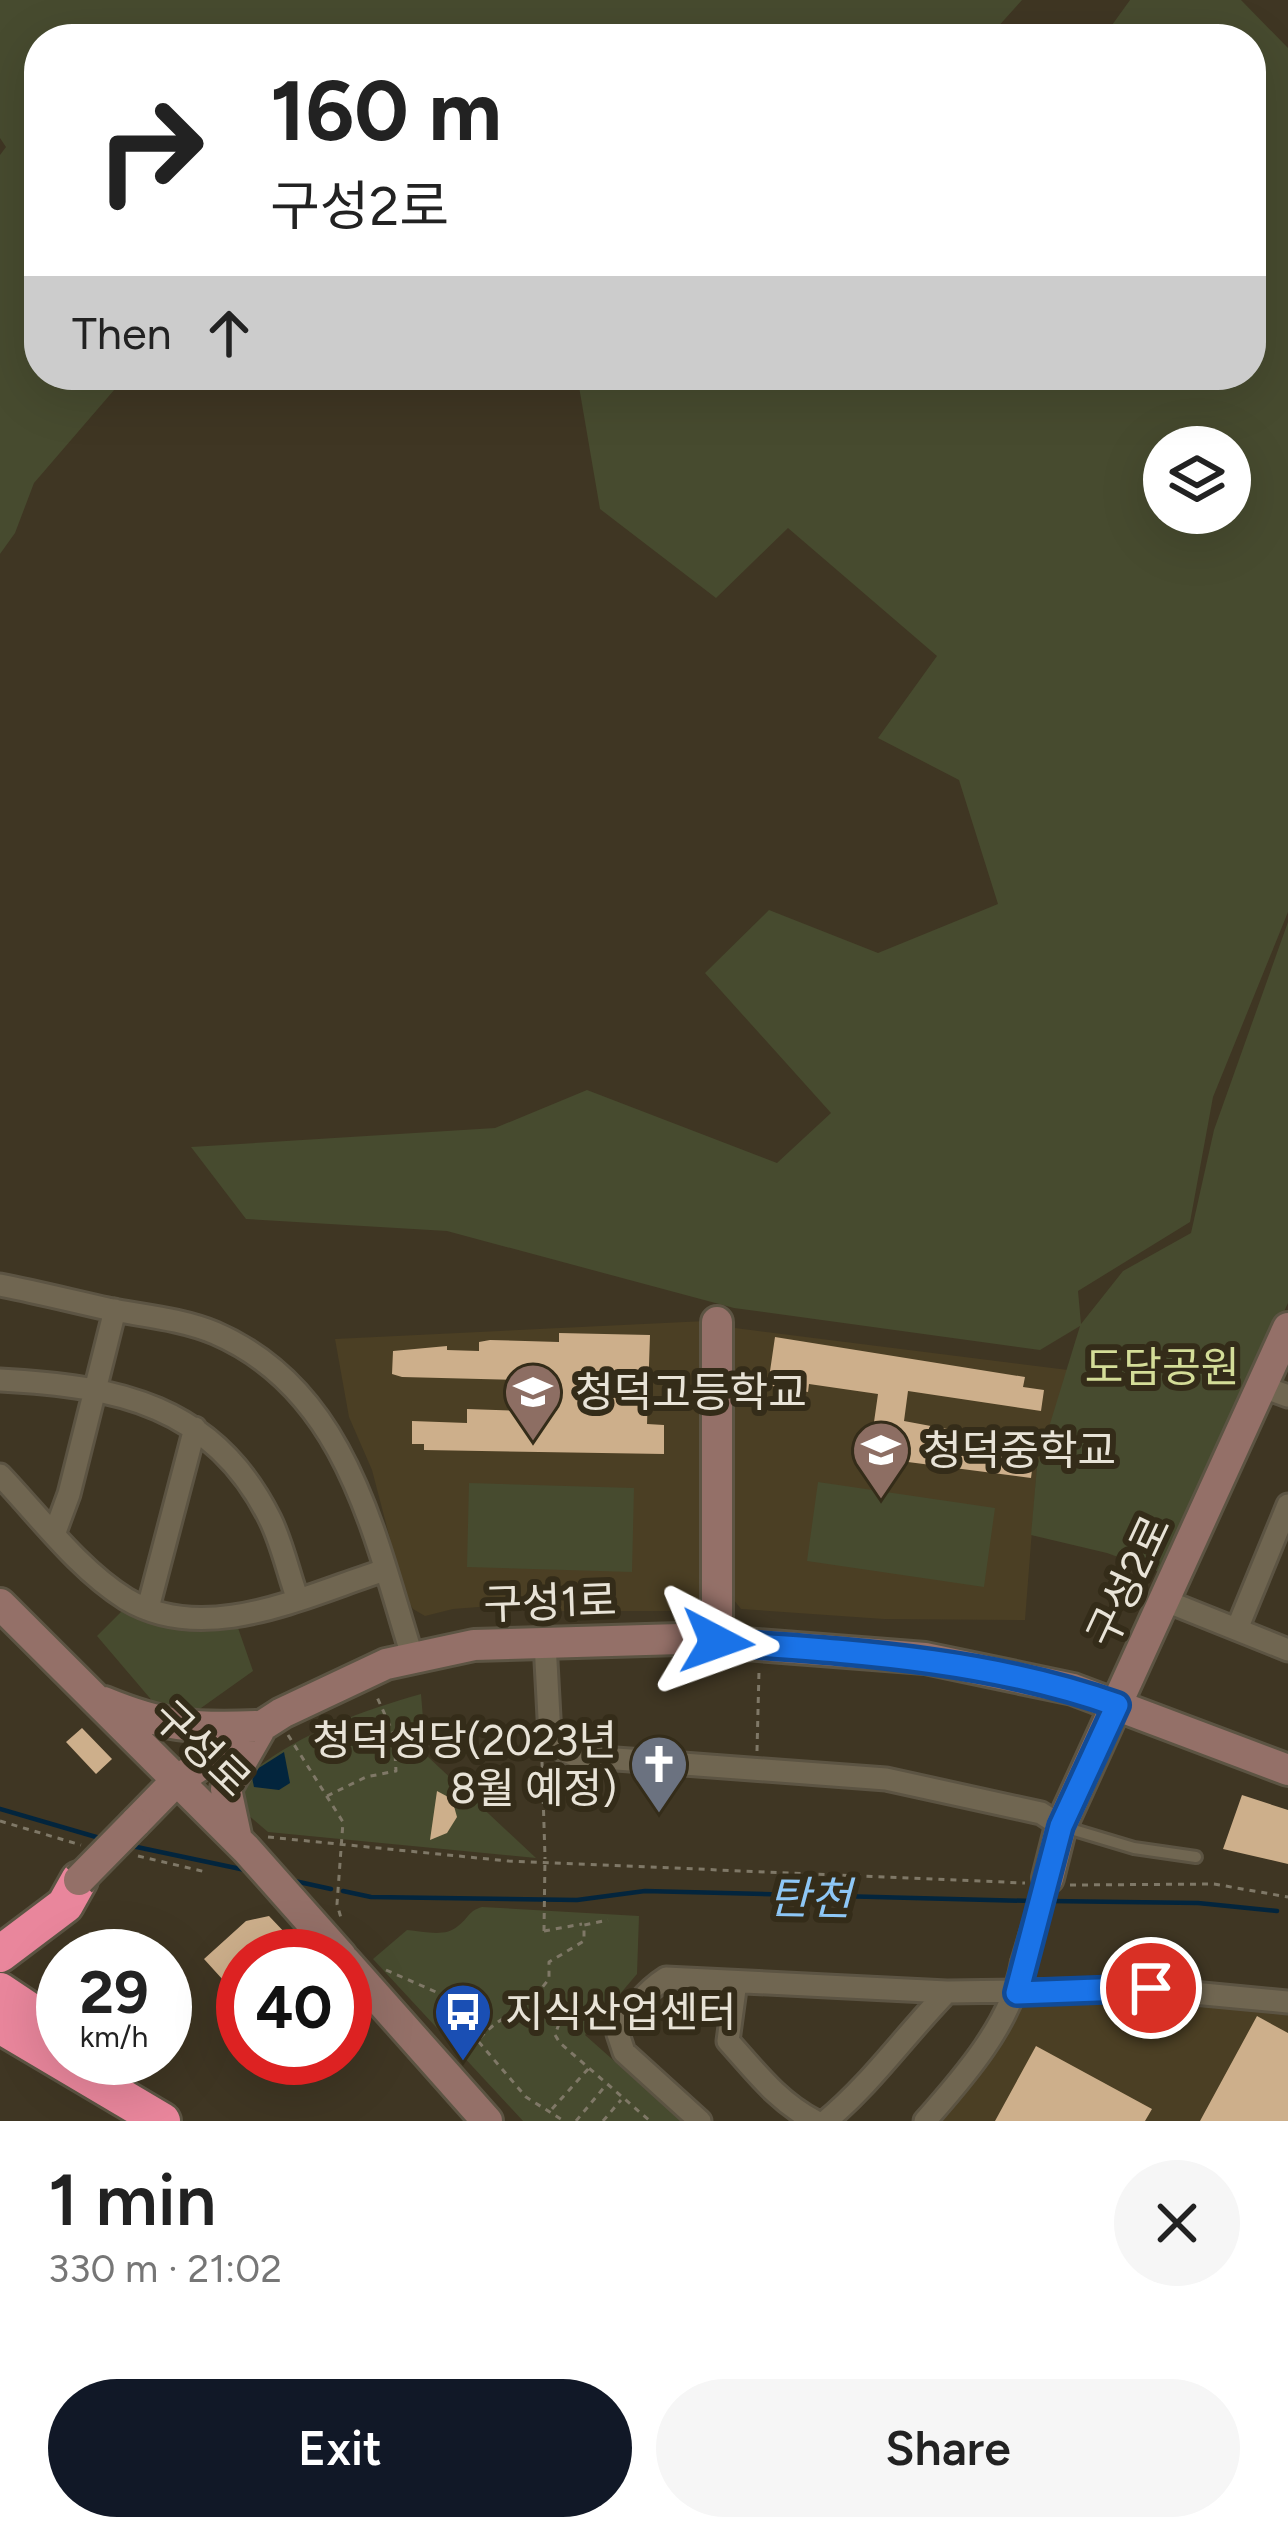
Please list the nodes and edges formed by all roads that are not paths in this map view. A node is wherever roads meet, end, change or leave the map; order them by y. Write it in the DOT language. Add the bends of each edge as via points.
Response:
graph roads {
  1 [pos="0,1285"];
  2 [pos="115,1310"];
  3 [pos="718,1322"];
  4 [pos="1288,1328"];
  5 [pos="0,1380"];
  6 [pos="94,1390"];
  7 [pos="1276,1392"];
  8 [pos="195,1428"];
  9 [pos="0,1475"];
  10 [pos="1288,1505"];
  11 [pos="55,1532"];
  12 [pos="385,1570"];
  13 [pos="297,1598"];
  14 [pos="1166,1601"];
  15 [pos="0,1604"];
  16 [pos="148,1608"];
  17 [pos="1237,1628"];
  18 [pos="717,1642"];
  19 [pos="545,1643"];
  20 [pos="1288,1650"];
  21 [pos="413,1658"];
  22 [pos="89,1696"];
  23 [pos="1117,1705"];
  24 [pos="270,1721"];
  25 [pos="1288,1770"];
  26 [pos="176,1780"];
  27 [pos="1061,1826"];
  28 [pos="250,1842"];
  29 [pos="1196,1857"];
  30 [pos="79,1880"];
  31 [pos="1049,1882"];
  32 [pos="0,1926"];
  33 [pos="319,1929"];
  34 [pos="0,1954"];
  35 [pos="736,1982"];
  36 [pos="0,1990"];
  37 [pos="372,1991"];
  38 [pos="946,1992"];
  39 [pos="1017,1993"];
  40 [pos="1288,2002"];
  41 [pos="36,2015"];
  42 [pos="0,2024"];
  43 [pos="142,2085"];
  44 [pos="162,2121"];
  45 [pos="196,2121"];
  46 [pos="487,2121"];
  47 [pos="700,2121"];
  48 [pos="815,2121"];
  49 [pos="826,2121"];
  50 [pos="925,2121"];
  1 -- 2 [label="street"];
  2 -- 6 [label="street"];
  2 -- 12 [label="street" via="218,1334 303,1397 349,1465"];
  3 -- 18 [label="street"];
  4 -- 7 [label="street, 구성2로"];
  5 -- 6 [label="street"];
  6 -- 8 [label="street" via="148,1402"];
  6 -- 11 [label="street"];
  7 -- 14 [label="street, 구성2로"];
  8 -- 13 [label="street" via="222,1449 263,1507"];
  8 -- 16 [label="street"];
  9 -- 11 [label="street"];
  10 -- 17 [label="street"];
  11 -- 16 [label="street" via="100,1579"];
  12 -- 13 [label="street"];
  12 -- 21 [label="street"];
  13 -- 16 [label="street" via="211,1620"];
  14 -- 17 [label="street"];
  14 -- 23 [label="street, 구성2로"];
  15 -- 22 [label="street, 구성로"];
  17 -- 20 [label="street"];
  18 -- 19 [label="street, 구성1로"];
  18 -- 23 [label="street, 구성1로" via="925,1658"];
  19 -- 21 [label="street, 구성1로"];
  19 -- 27 [label="street" via="550,1736 576,1756 886,1780 1041,1813"];
  21 -- 24 [label="street, 구성1로"];
  22 -- 24 [label="street" via="150,1721 202,1729"];
  22 -- 26 [label="street, 구성로"];
  23 -- 25 [label="street, 구성1로"];
  23 -- 27 [label="street, 구성2로"];
  24 -- 26 [label="street, 구성1로"];
  24 -- 28 [label="street" via="226,1789"];
  26 -- 28 [label="street, 구성로"];
  26 -- 30 [label="street, 구성1로, bridge"];
  27 -- 29 [label="lane"];
  27 -- 31 [label="street, 구성2로"];
  28 -- 33 [label="street, 구성로"];
  30 -- 32 [label="highway"];
  30 -- 34 [label="highway" via="65,1905"];
  31 -- 39 [label="street, bridge"];
  35 -- 38 [label="street"];
  35 -- 47 [label="street" via="666,1978 618,2034 624,2052"];
  35 -- 48 [label="street" via="728,2042"];
  36 -- 41 [label="highway"];
  37 -- 46 [label="street, 구성로"];
  38 -- 39 [label="street"];
  38 -- 49 [label="street"];
  39 -- 40 [label="street" via="1151,1988"];
  39 -- 50 [label="street"];
  42 -- 44 [label="highway"];
  43 -- 45 [label="highway"];
}
